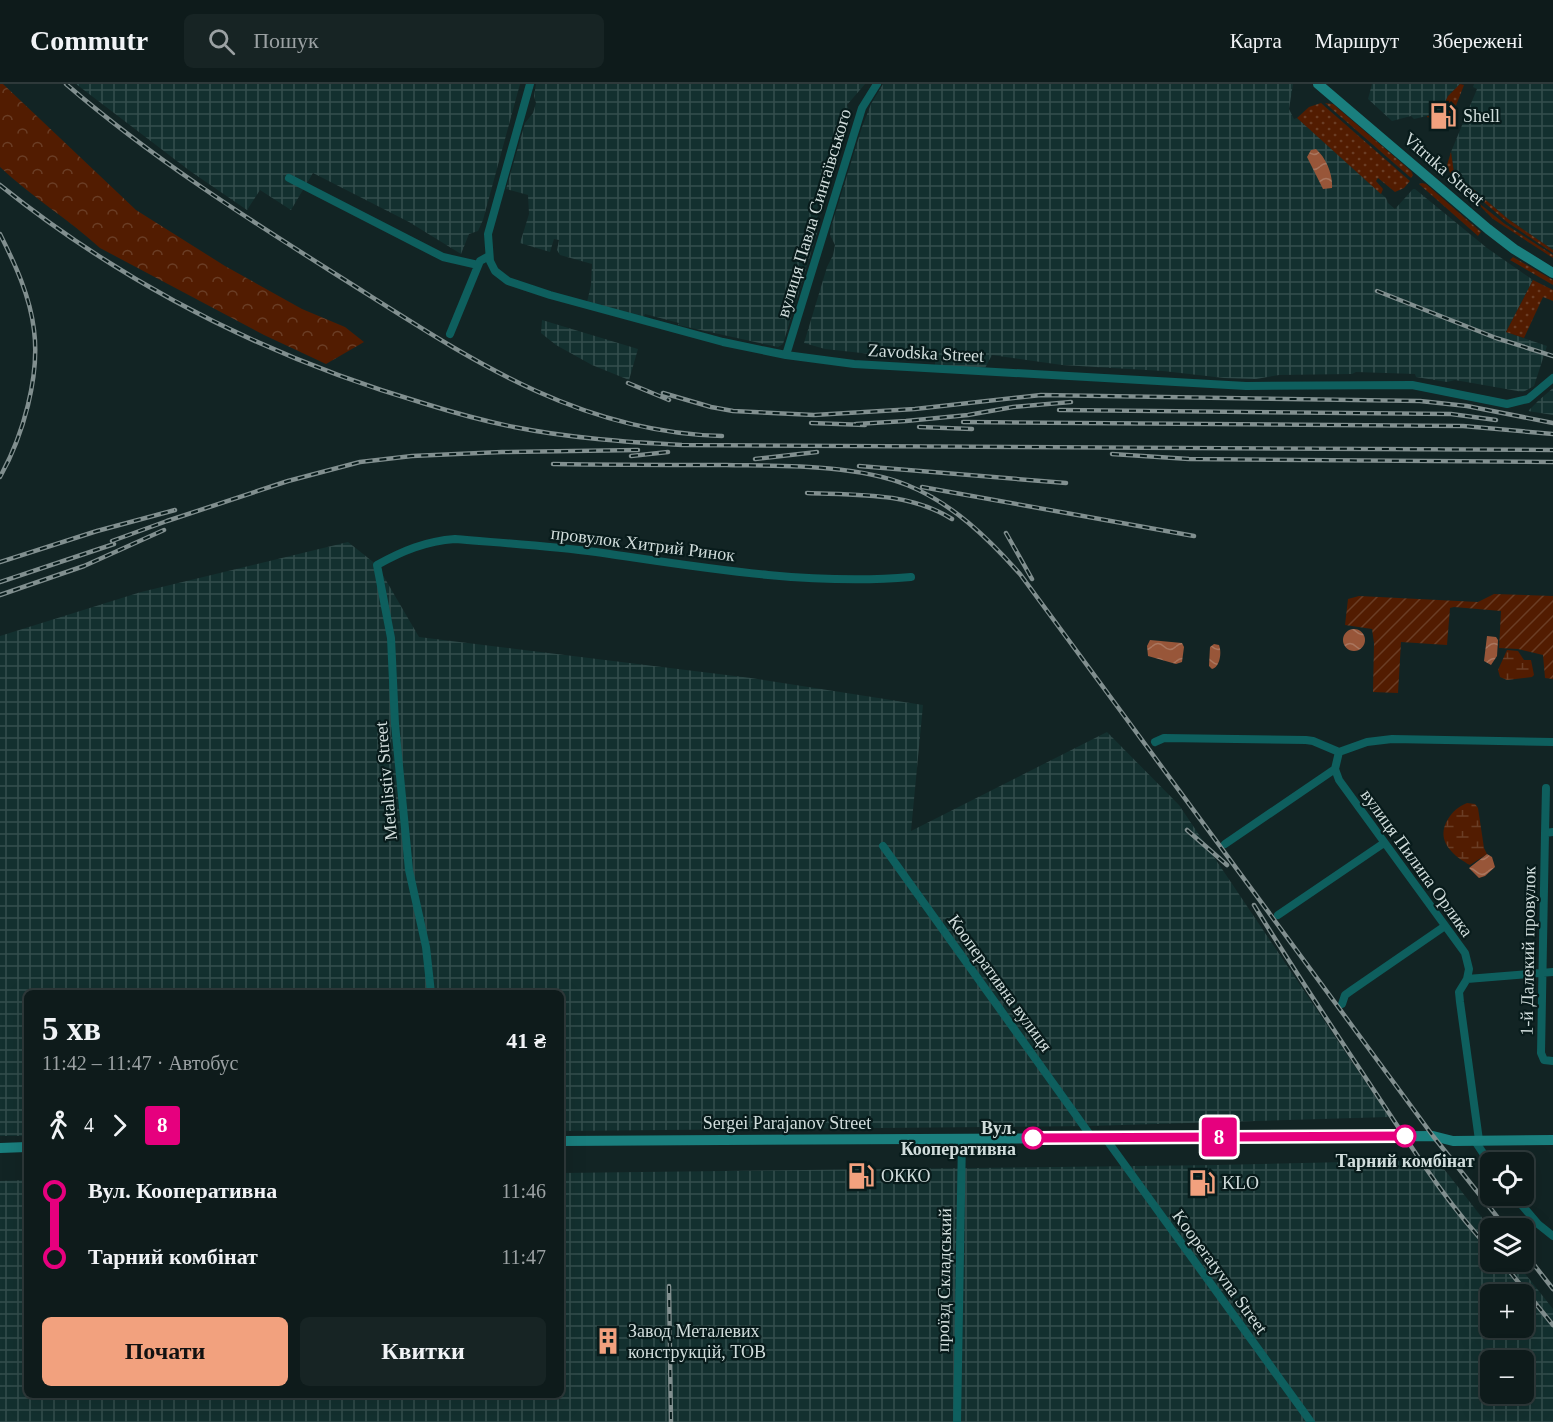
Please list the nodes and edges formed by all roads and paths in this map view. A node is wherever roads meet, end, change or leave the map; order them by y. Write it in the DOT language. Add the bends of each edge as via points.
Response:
graph roads {
  1 [pos="530,84"];
  2 [pos="877,84"];
  3 [pos="1318,84"];
  4 [pos="1326,84"];
  5 [pos="289,178"];
  6 [pos="489,256"];
  7 [pos="478,265"];
  8 [pos="1553,266"];
  9 [pos="1553,273"];
  10 [pos="450,334"];
  11 [pos="786,355"];
  12 [pos="1553,378"];
  13 [pos="377,565"];
  14 [pos="911,577"];
  15 [pos="1155,742"];
  16 [pos="1553,742"];
  17 [pos="1339,752"];
  18 [pos="1335,769"];
  19 [pos="1546,788"];
  20 [pos="1549,833"];
  21 [pos="1384,843"];
  22 [pos="1225,844"];
  23 [pos="883,846"];
  24 [pos="1278,915"];
  25 [pos="1445,926"];
  26 [pos="1542,972"];
  27 [pos="1553,972"];
  28 [pos="1467,979"];
  29 [pos="431,990"];
  30 [pos="1342,1004"];
  31 [pos="1553,1060"];
  32 [pos="962,1139"];
  33 [pos="1094,1139"];
  34 [pos="1106,1139"];
  35 [pos="1553,1140"];
  36 [pos="564,1141"];
  37 [pos="1477,1141"];
  38 [pos="0,1148"];
  39 [pos="24,1148"];
  40 [pos="1483,1152"];
  41 [pos="1523,1206"];
  42 [pos="1552,1232"];
  43 [pos="957,1422"];
  44 [pos="1311,1422"];
  1 -- 6 [label="street" via="488,234"];
  2 -- 11 [label="street, вулиця Павла Сингаївського" via="862,108"];
  3 -- 9 [label="main road, Vitruka Street" via="1488,229"];
  4 -- 8 [label="main road" via="1492,225"];
  5 -- 7 [label="street" via="443,257"];
  6 -- 7 [label="street"];
  6 -- 11 [label="street, Zavodska Street" via="503,278 539,291 723,342"];
  7 -- 10 [label="street"];
  11 -- 12 [label="street, Zavodska Street" via="854,364 1246,386 1412,386 1507,404 1528,399"];
  13 -- 14 [label="street, провулок Хитрий Ринок" via="432,540 454,538 723,571 868,581"];
  13 -- 29 [label="street, Metalistiv Street" via="391,638 409,870 426,947"];
  15 -- 17 [label="street" via="1164,738 1306,740"];
  16 -- 17 [label="street" via="1392,739 1367,742"];
  17 -- 18 [label="street"];
  18 -- 21 [label="street, вулиця Пилипа Орлика" via="1347,793"];
  18 -- 22 [label="street"];
  19 -- 20 [label="street, 1-й Далекий провулок"];
  20 -- 26 [label="street, 1-й Далекий провулок"];
  21 -- 24 [label="street"];
  21 -- 25 [label="street, вулиця Пилипа Орлика"];
  23 -- 33 [label="street, Кооперативна вулиця"];
  25 -- 28 [label="street, вулиця Пилипа Орлика" via="1468,959"];
  25 -- 30 [label="street" via="1352,990"];
  26 -- 27 [label="street"];
  26 -- 28 [label="street"];
  26 -- 31 [label="street, 1-й Далекий провулок" via="1541,1056"];
  28 -- 37 [label="street" via="1459,992"];
  32 -- 33 [label="main road, Sergei Parajanov Street"];
  32 -- 36 [label="main road, Sergei Parajanov Street"];
  32 -- 43 [label="street, проїзд Складський"];
  33 -- 34 [label="main road, Sergei Parajanov Street"];
  34 -- 37 [label="main road, Sergei Parajanov Street" via="1433,1136"];
  34 -- 44 [label="street, Kooperatyvna Street"];
  35 -- 37 [label="main road, Sergei Parajanov Street"];
  37 -- 40 [label="street"];
  38 -- 39 [label="main road"];
  41 -- 42 [label="street" via="1538,1224"];
}
